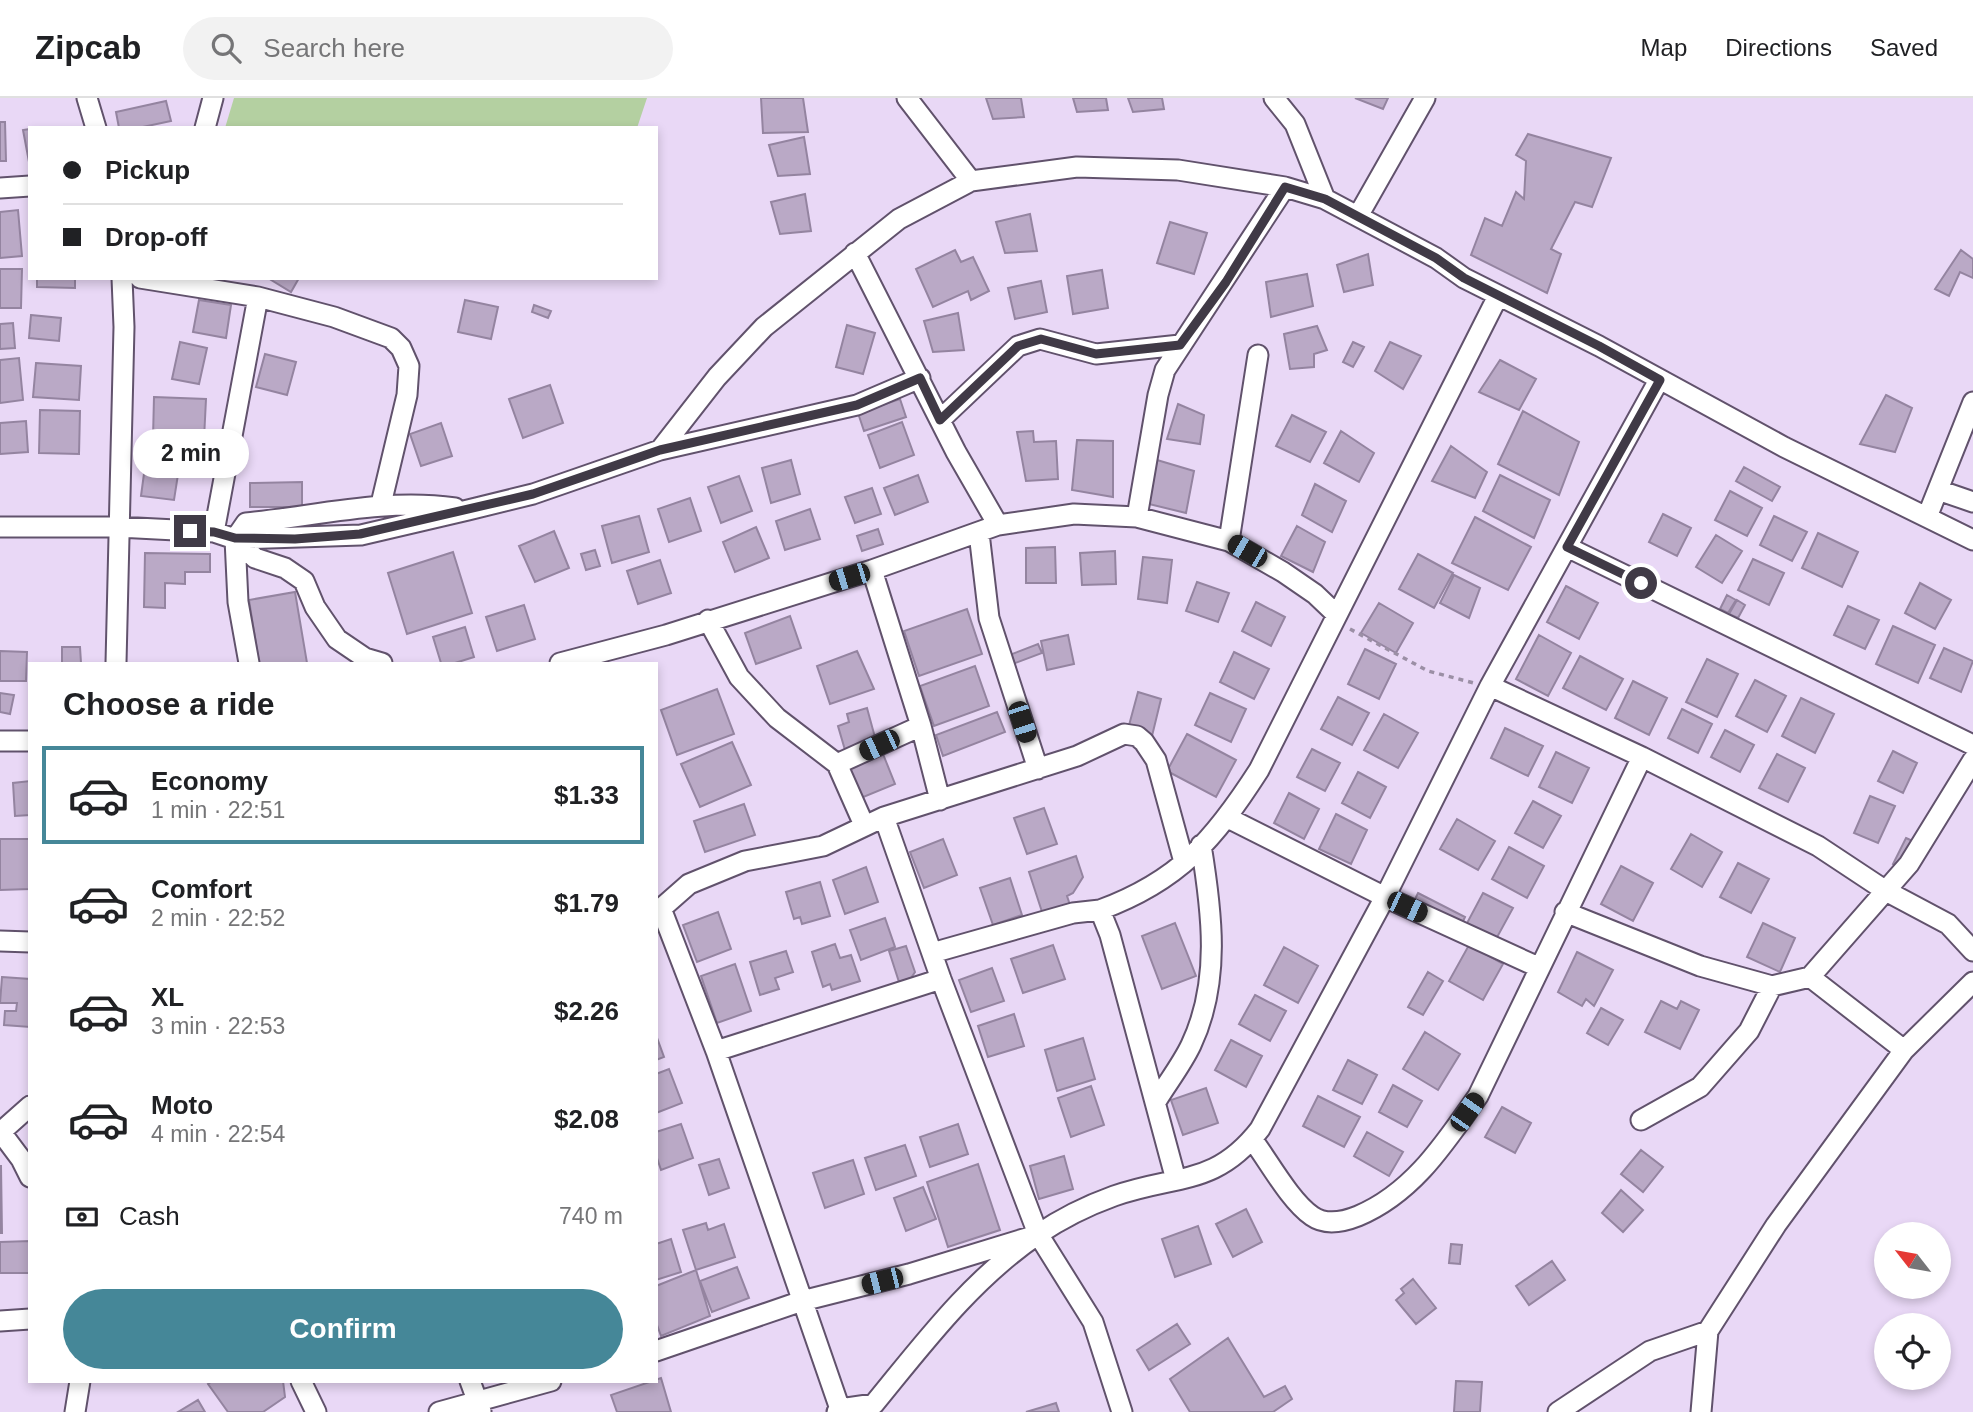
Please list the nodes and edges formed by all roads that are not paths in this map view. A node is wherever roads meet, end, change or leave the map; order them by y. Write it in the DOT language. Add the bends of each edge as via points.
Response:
graph roads {
  1 [pos="87,98"];
  2 [pos="213,98"];
  3 [pos="907,98"];
  4 [pos="1274,98"];
  5 [pos="1425,98"];
  6 [pos="95,126"];
  7 [pos="206,126"];
  8 [pos="971,181"];
  9 [pos="28,187"];
  10 [pos="1285,187"];
  11 [pos="0,188"];
  12 [pos="1325,199"];
  13 [pos="1358,216"];
  14 [pos="855,253"];
  15 [pos="122,280"];
  16 [pos="152,280"];
  17 [pos="1498,296"];
  18 [pos="258,297"];
  19 [pos="1180,345"];
  20 [pos="1258,355"];
  21 [pos="920,378"];
  22 [pos="1660,380"];
  23 [pos="1973,402"];
  24 [pos="940,420"];
  25 [pos="660,450"];
  26 [pos="1938,490"];
  27 [pos="1973,502"];
  28 [pos="381,504"];
  29 [pos="468,510"];
  30 [pos="1137,517"];
  31 [pos="1927,517"];
  32 [pos="998,525"];
  33 [pos="0,527"];
  34 [pos="118,527"];
  35 [pos="214,532"];
  36 [pos="979,533"];
  37 [pos="235,538"];
  38 [pos="1973,540"];
  39 [pos="1229,541"];
  40 [pos="1567,547"];
  41 [pos="873,570"];
  42 [pos="1337,615"];
  43 [pos="708,620"];
  44 [pos="116,662"];
  45 [pos="249,662"];
  46 [pos="379,662"];
  47 [pos="564,662"];
  48 [pos="1490,686"];
  49 [pos="921,726"];
  50 [pos="0,741"];
  51 [pos="28,741"];
  52 [pos="1973,745"];
  53 [pos="1642,757"];
  54 [pos="1973,760"];
  55 [pos="837,764"];
  56 [pos="1038,769"];
  57 [pos="940,800"];
  58 [pos="884,817"];
  59 [pos="1228,818"];
  60 [pos="864,825"];
  61 [pos="1201,845"];
  62 [pos="1184,862"];
  63 [pos="1886,891"];
  64 [pos="1385,897"];
  65 [pos="1100,910"];
  66 [pos="659,912"];
  67 [pos="1565,912"];
  68 [pos="0,941"];
  69 [pos="28,942"];
  70 [pos="1973,951"];
  71 [pos="932,953"];
  72 [pos="1538,967"];
  73 [pos="1810,977"];
  74 [pos="941,979"];
  75 [pos="1973,982"];
  76 [pos="1772,986"];
  77 [pos="1905,1050"];
  78 [pos="716,1051"];
  79 [pos="1157,1100"];
  80 [pos="28,1108"];
  81 [pos="1641,1120"];
  82 [pos="1,1131"];
  83 [pos="1252,1139"];
  84 [pos="28,1174"];
  85 [pos="1176,1180"];
  86 [pos="1038,1234"];
  87 [pos="802,1301"];
  88 [pos="28,1319"];
  89 [pos="0,1321"];
  90 [pos="1708,1331"];
  91 [pos="658,1350"];
  92 [pos="80,1383"];
  93 [pos="302,1383"];
  94 [pos="471,1383"];
  95 [pos="545,1383"];
  96 [pos="480,1406"];
  97 [pos="876,1408"];
  98 [pos="839,1410"];
  99 [pos="75,1412"];
  100 [pos="316,1412"];
  101 [pos="439,1412"];
  102 [pos="1122,1412"];
  103 [pos="1558,1412"];
  104 [pos="1701,1412"];
  1 -- 6 [label="street"];
  2 -- 7 [label="street"];
  3 -- 8 [label="street"];
  4 -- 12 [label="street" via="1295,124"];
  5 -- 13 [label="street"];
  8 -- 10 [label="street" via="1077,167 1178,170"];
  8 -- 14 [label="street" via="899,219"];
  9 -- 11 [label="street"];
  10 -- 12 [label="street"];
  10 -- 19 [label="street"];
  12 -- 13 [label="street"];
  13 -- 17 [label="street"];
  14 -- 21 [label="street"];
  14 -- 25 [label="street" via="764,327 717,377"];
  15 -- 34 [label="street"];
  16 -- 18 [label="street"];
  17 -- 22 [label="street"];
  17 -- 42 [label="street"];
  18 -- 28 [label="street" via="377,330 401,348 409,366 407,395"];
  18 -- 35 [label="street"];
  19 -- 24 [label="street" via="1096,354 1041,339 1018,346"];
  19 -- 30 [label="street" via="1165,370 1158,395"];
  20 -- 39 [label="street"];
  21 -- 24 [label="street"];
  21 -- 25 [label="street" via="857,405"];
  22 -- 31 [label="street"];
  22 -- 40 [label="street"];
  23 -- 26 [label="street"];
  24 -- 32 [label="street"];
  25 -- 29 [label="street" via="533,494"];
  26 -- 27 [label="street"];
  26 -- 31 [label="street"];
  28 -- 29 [label="street"];
  28 -- 37 [label="street" via="246,523"];
  29 -- 37 [label="street" via="360,534"];
  30 -- 32 [label="street" via="1074,514"];
  30 -- 39 [label="street"];
  31 -- 38 [label="street"];
  32 -- 36 [label="street"];
  33 -- 34 [label="street"];
  34 -- 35 [label="street"];
  34 -- 44 [label="street"];
  35 -- 37 [label="street"];
  36 -- 41 [label="street"];
  36 -- 56 [label="street" via="987,611"];
  37 -- 45 [label="street" via="238,602"];
  37 -- 46 [label="street" via="255,558 285,568 304,581 314,607 337,639"];
  39 -- 42 [label="street" via="1315,594"];
  40 -- 48 [label="street"];
  40 -- 52 [label="street"];
  41 -- 43 [label="street"];
  41 -- 49 [label="street"];
  42 -- 59 [label="street" via="1259,770"];
  43 -- 47 [label="street"];
  43 -- 55 [label="street" via="739,677 777,718"];
  48 -- 53 [label="street"];
  48 -- 64 [label="street"];
  49 -- 55 [label="street"];
  49 -- 57 [label="street"];
  50 -- 51 [label="street"];
  53 -- 63 [label="street" via="1818,846"];
  53 -- 67 [label="street"];
  54 -- 63 [label="street" via="1934,827"];
  55 -- 60 [label="street"];
  56 -- 57 [label="street"];
  56 -- 62 [label="street" via="1124,734 1137,736 1156,760"];
  57 -- 58 [label="street"];
  58 -- 60 [label="street"];
  58 -- 71 [label="street"];
  59 -- 61 [label="street"];
  59 -- 64 [label="street"];
  60 -- 66 [label="street" via="823,846 746,861 689,884"];
  61 -- 62 [label="street"];
  61 -- 79 [label="street" via="1211,902 1212,962 1204,1010 1191,1046"];
  62 -- 65 [label="street" via="1135,897"];
  63 -- 70 [label="street" via="1948,924"];
  63 -- 73 [label="street"];
  64 -- 72 [label="street"];
  64 -- 83 [label="street"];
  65 -- 71 [label="street" via="1073,913"];
  65 -- 79 [label="street"];
  66 -- 78 [label="street"];
  67 -- 72 [label="street"];
  67 -- 76 [label="street" via="1700,966"];
  68 -- 69 [label="street"];
  71 -- 74 [label="street"];
  72 -- 83 [label="street" via="1478,1096 1444,1145 1411,1182 1381,1206 1344,1222 1324,1222 1311,1215"];
  73 -- 76 [label="street"];
  73 -- 77 [label="street"];
  74 -- 78 [label="street"];
  74 -- 86 [label="street"];
  75 -- 77 [label="street"];
  76 -- 81 [label="street" via="1749,1031 1700,1087"];
  77 -- 90 [label="street" via="1776,1224"];
  78 -- 87 [label="street"];
  79 -- 85 [label="street"];
  80 -- 82 [label="street"];
  82 -- 84 [label="street"];
  83 -- 85 [label="street" via="1241,1153 1215,1170"];
  85 -- 86 [label="street" via="1114,1196"];
  86 -- 87 [label="street"];
  86 -- 97 [label="street" via="958,1301"];
  86 -- 102 [label="street" via="1093,1322"];
  87 -- 91 [label="street"];
  87 -- 98 [label="street"];
  88 -- 89 [label="street"];
  90 -- 103 [label="street" via="1650,1351"];
  90 -- 104 [label="street"];
  92 -- 99 [label="street"];
  93 -- 100 [label="street"];
  94 -- 96 [label="street"];
  95 -- 96 [label="street"];
  96 -- 101 [label="street"];
  97 -- 98 [label="street"];
}
